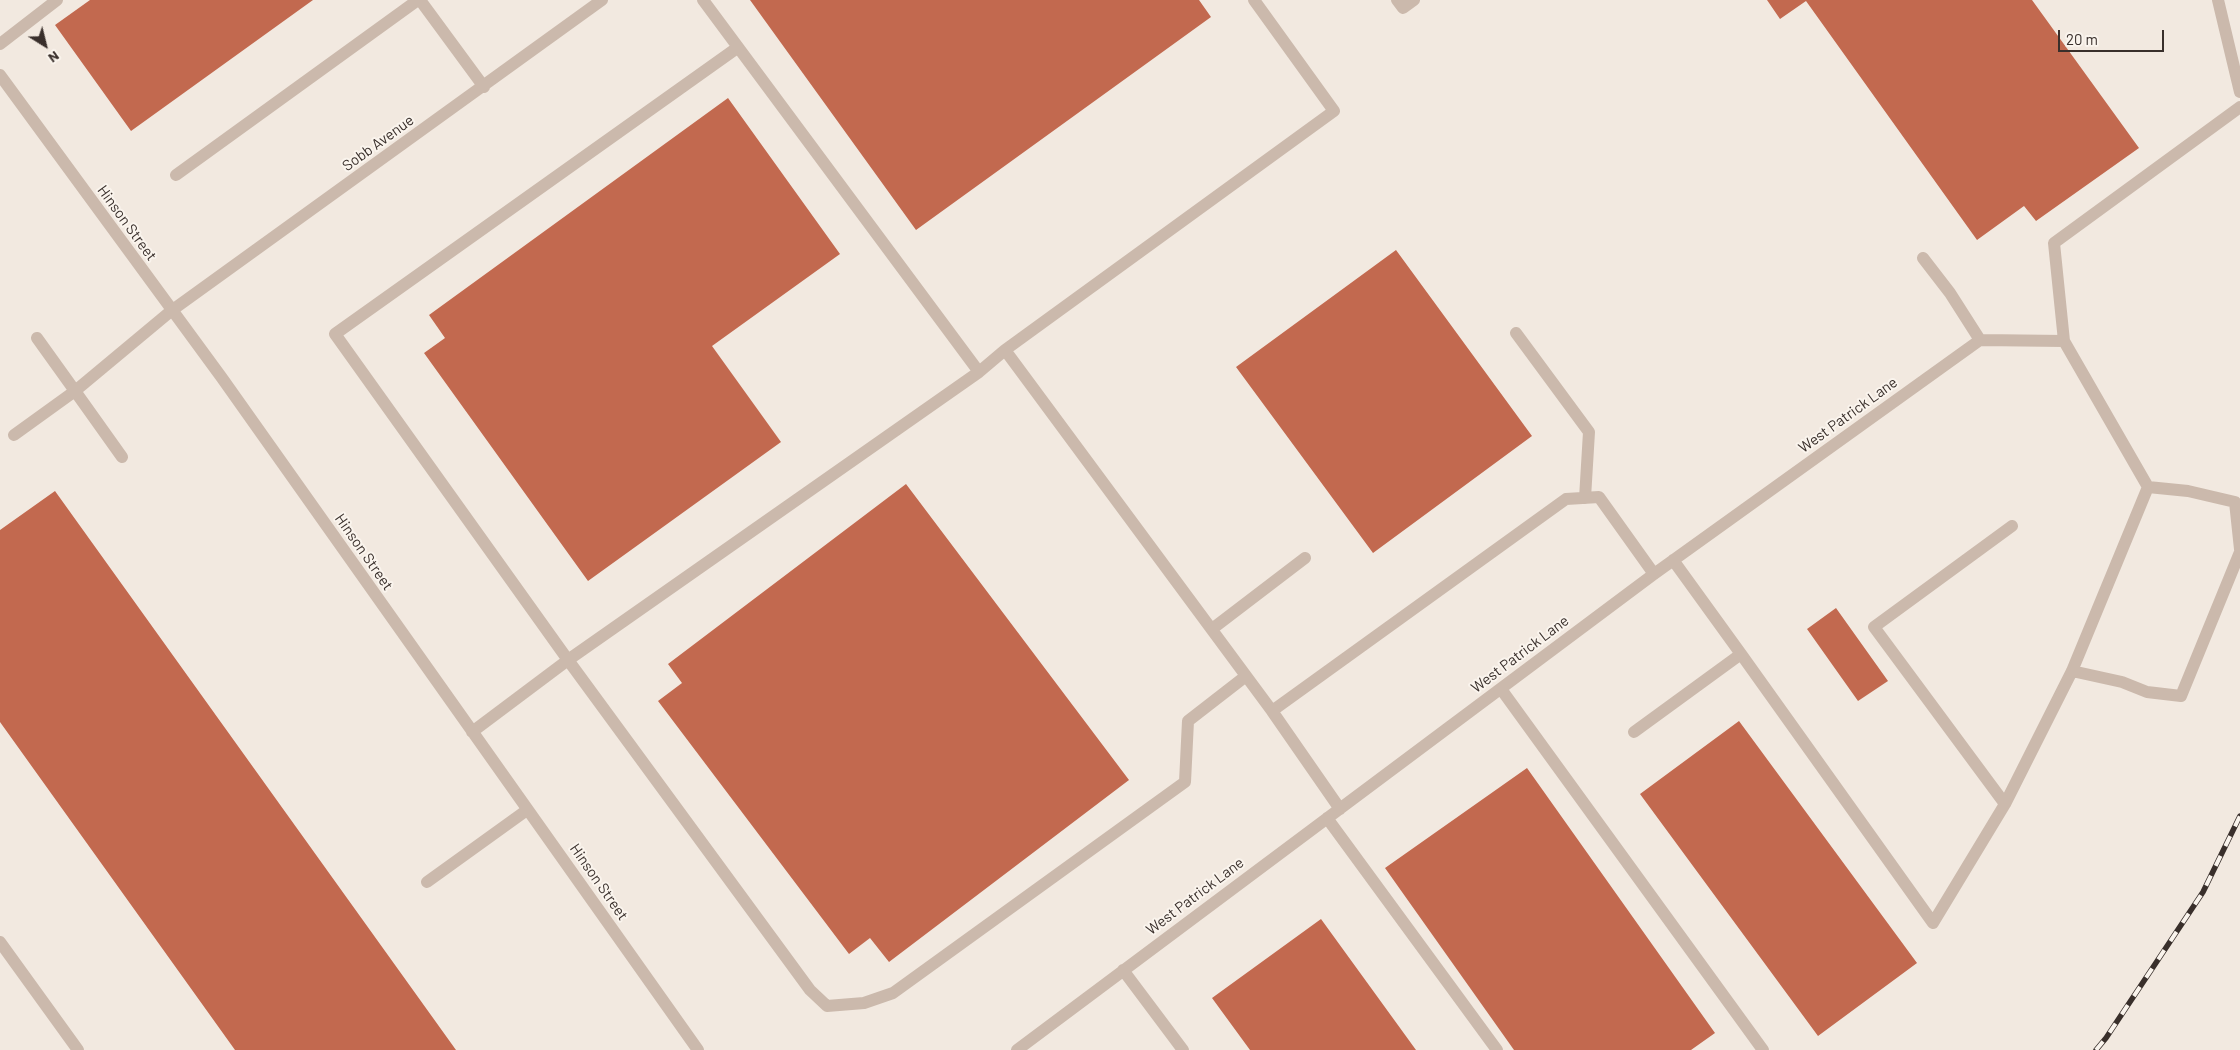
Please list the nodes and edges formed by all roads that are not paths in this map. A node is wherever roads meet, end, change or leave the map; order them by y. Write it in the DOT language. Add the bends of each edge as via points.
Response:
graph roads {
  1 [pos="57,0"];
  2 [pos="419,0"];
  3 [pos="602,0"];
  4 [pos="703,0"];
  5 [pos="1254,0"];
  6 [pos="1397,0"];
  7 [pos="1414,0"];
  8 [pos="2218,0"];
  9 [pos="0,44"];
  10 [pos="737,48"];
  11 [pos="0,75"];
  12 [pos="484,87"];
  13 [pos="2240,92"];
  14 [pos="2240,107"];
  15 [pos="176,175"];
  16 [pos="1923,258"];
  17 [pos="171,311"];
  18 [pos="1516,333"];
  19 [pos="37,338"];
  20 [pos="1980,340"];
  21 [pos="2064,341"];
  22 [pos="1005,350"];
  23 [pos="979,372"];
  24 [pos="75,391"];
  25 [pos="14,435"];
  26 [pos="122,457"];
  27 [pos="2148,487"];
  28 [pos="1585,498"];
  29 [pos="2012,526"];
  30 [pos="2240,550"];
  31 [pos="1306,558"];
  32 [pos="1673,560"];
  33 [pos="1654,574"];
  34 [pos="1212,629"];
  35 [pos="1741,654"];
  36 [pos="568,660"];
  37 [pos="2072,672"];
  38 [pos="1246,676"];
  39 [pos="1501,689"];
  40 [pos="1272,711"];
  41 [pos="472,732"];
  42 [pos="1634,732"];
  43 [pos="2005,804"];
  44 [pos="1340,809"];
  45 [pos="528,810"];
  46 [pos="1328,818"];
  47 [pos="427,882"];
  48 [pos="0,942"];
  49 [pos="1123,970"];
  50 [pos="78,1050"];
  51 [pos="698,1050"];
  52 [pos="1017,1050"];
  53 [pos="1183,1050"];
  54 [pos="1497,1050"];
  55 [pos="1763,1050"];
  1 -- 9 [label="street"];
  2 -- 12 [label="street"];
  2 -- 15 [label="street"];
  3 -- 12 [label="street, Sobb Avenue"];
  4 -- 10 [label="street"];
  5 -- 22 [label="street" via="1334,111"];
  6 -- 7 [label="street" via="1403,8"];
  8 -- 13 [label="street"];
  10 -- 23 [label="street"];
  10 -- 36 [label="street" via="335,334"];
  11 -- 17 [label="street, Hinson Street"];
  12 -- 17 [label="street, Sobb Avenue"];
  14 -- 21 [label="street" via="2054,243"];
  16 -- 20 [label="street"];
  17 -- 24 [label="street, Sobb Avenue"];
  17 -- 41 [label="street, Hinson Street" via="222,378"];
  18 -- 28 [label="street" via="1589,432"];
  19 -- 24 [label="street"];
  20 -- 21 [label="street"];
  20 -- 32 [label="street, West Patrick Lane"];
  21 -- 27 [label="street"];
  22 -- 23 [label="street"];
  22 -- 34 [label="street"];
  23 -- 36 [label="street"];
  24 -- 25 [label="street, Sobb Avenue"];
  24 -- 26 [label="street"];
  27 -- 30 [label="street" via="2188,491 2235,502"];
  27 -- 37 [label="street"];
  28 -- 33 [label="street" via="1599,497"];
  28 -- 40 [label="street" via="1566,499"];
  29 -- 43 [label="street" via="1874,627"];
  30 -- 37 [label="street" via="2181,696 2147,692 2122,682"];
  31 -- 34 [label="street"];
  32 -- 33 [label="street, West Patrick Lane"];
  32 -- 35 [label="street"];
  33 -- 39 [label="street, West Patrick Lane"];
  34 -- 38 [label="street"];
  35 -- 42 [label="street"];
  35 -- 43 [label="street" via="1933,923"];
  36 -- 38 [label="street" via="810,990 827,1006 864,1003 893,993 1185,782 1188,721"];
  36 -- 41 [label="street"];
  37 -- 43 [label="street"];
  38 -- 40 [label="street"];
  39 -- 44 [label="street, West Patrick Lane"];
  39 -- 55 [label="street"];
  40 -- 44 [label="street"];
  41 -- 45 [label="street, Hinson Street"];
  44 -- 46 [label="street, West Patrick Lane"];
  45 -- 47 [label="street"];
  45 -- 51 [label="street, Hinson Street"];
  46 -- 49 [label="street, West Patrick Lane"];
  46 -- 54 [label="street"];
  48 -- 50 [label="street"];
  49 -- 52 [label="street, West Patrick Lane"];
  49 -- 53 [label="street"];
}
